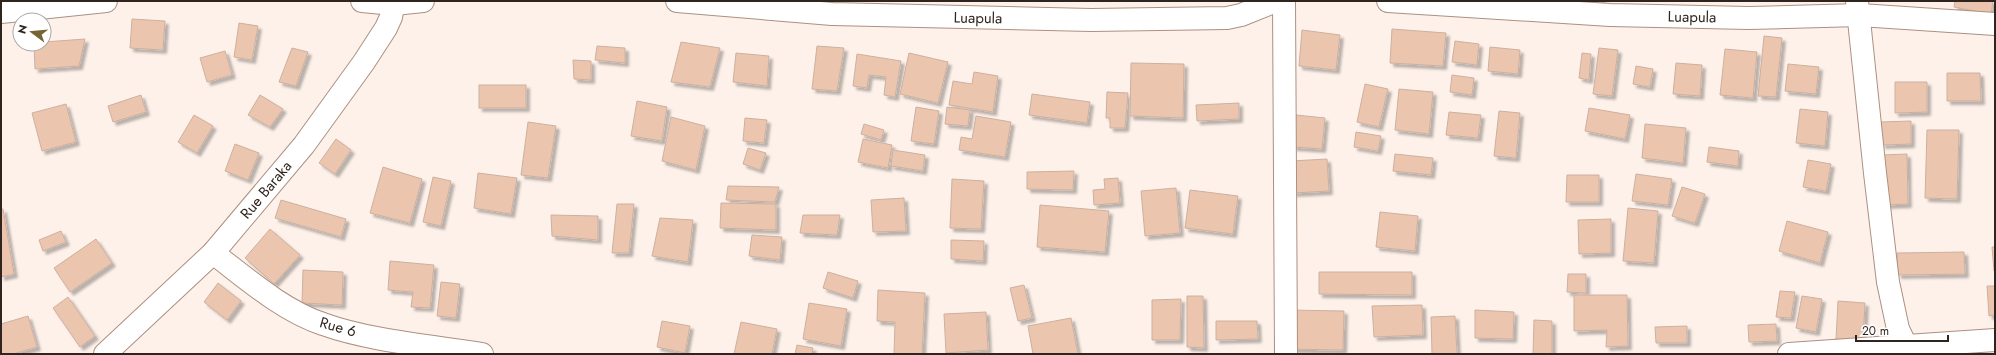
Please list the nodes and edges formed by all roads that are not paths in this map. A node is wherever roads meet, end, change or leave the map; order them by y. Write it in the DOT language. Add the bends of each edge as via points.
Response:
graph roads {
  1 [pos="362,1"];
  2 [pos="423,1"];
  3 [pos="677,1"];
  4 [pos="1276,1"];
  5 [pos="1284,1"];
  6 [pos="1388,1"];
  7 [pos="93,2"];
  8 [pos="394,2"];
  9 [pos="8,8"];
  10 [pos="1858,8"];
  11 [pos="1995,24"];
  12 [pos="213,253"];
  13 [pos="1995,340"];
  14 [pos="1908,350"];
  15 [pos="105,354"];
  16 [pos="482,354"];
  17 [pos="1286,354"];
  18 [pos="1789,354"];
  1 -- 8 [label="street"];
  2 -- 8 [label="street"];
  3 -- 4 [label="street, Luapula" via="832,14 1092,20 1227,18"];
  5 -- 17 [label="street"];
  6 -- 10 [label="street, Luapula" via="1610,15 1749,18"];
  7 -- 9 [label="street"];
  8 -- 12 [label="street, Rue Baraka" via="386,28 364,62 309,138"];
  10 -- 11 [label="street, Luapula"];
  10 -- 14 [label="street" via="1874,173 1888,282 1894,316"];
  12 -- 15 [label="street, Rue Baraka"];
  12 -- 16 [label="street, Rue 6" via="276,300 322,324 353,333"];
  13 -- 14 [label="street"];
  14 -- 18 [label="street"];
}
